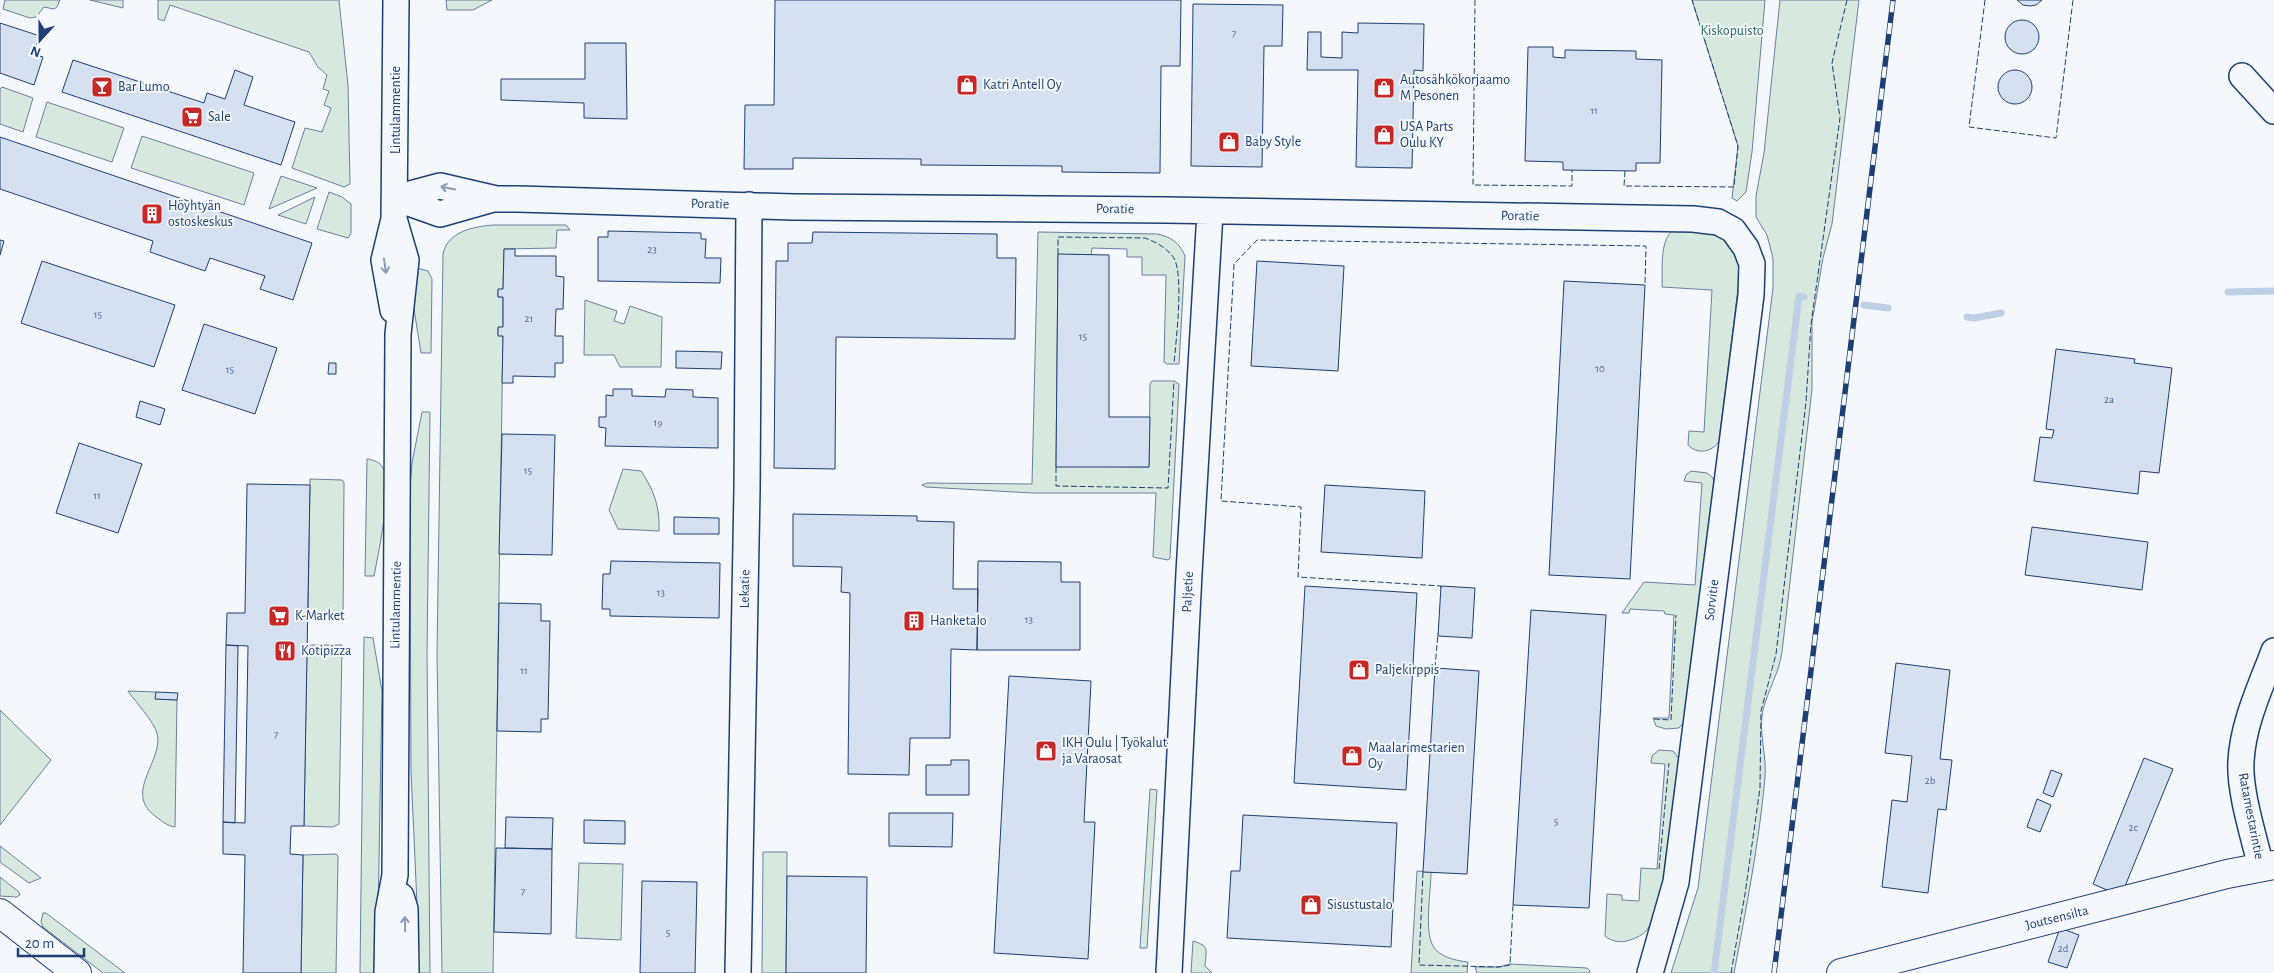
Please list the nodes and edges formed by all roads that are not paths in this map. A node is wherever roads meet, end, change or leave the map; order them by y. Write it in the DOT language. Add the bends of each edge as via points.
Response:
graph roads {
  1 [pos="396,0"];
  2 [pos="2242,76"];
  3 [pos="2274,111"];
  4 [pos="749,205"];
  5 [pos="395,208"];
  6 [pos="1210,212"];
  7 [pos="1733,230"];
  8 [pos="2274,651"];
  9 [pos="2268,866"];
  10 [pos="394,875"];
  11 [pos="0,913"];
  12 [pos="77,973"];
  13 [pos="387,973"];
  14 [pos="406,973"];
  15 [pos="738,973"];
  16 [pos="1169,973"];
  17 [pos="1650,973"];
  18 [pos="1841,973"];
  1 -- 5 [label="street, Lintulammentie"];
  2 -- 3 [label="street"];
  4 -- 5 [label="street, Poratie" via="496,198 440,214"];
  4 -- 6 [label="street, Poratie"];
  4 -- 15 [label="street, Lekatie"];
  5 -- 10 [label="street, Lintulammentie" via="384,260 398,334"];
  6 -- 7 [label="street, Poratie" via="1693,219 1718,222"];
  6 -- 16 [label="street, Paljetie"];
  7 -- 17 [label="street, Sorvitie" via="1746,248 1752,264 1751,295 1676,882"];
  8 -- 9 [label="street, Ratamestarintie" via="2251,713 2241,762 2244,791"];
  9 -- 18 [label="main road, Joutsensilta"];
  10 -- 13 [label="street, Lintulammentie" via="388,912"];
  14 -- 10 [label="street, Lintulammentie, one-way" via="405,909"];
  11 -- 12 [label="main road"];
}
